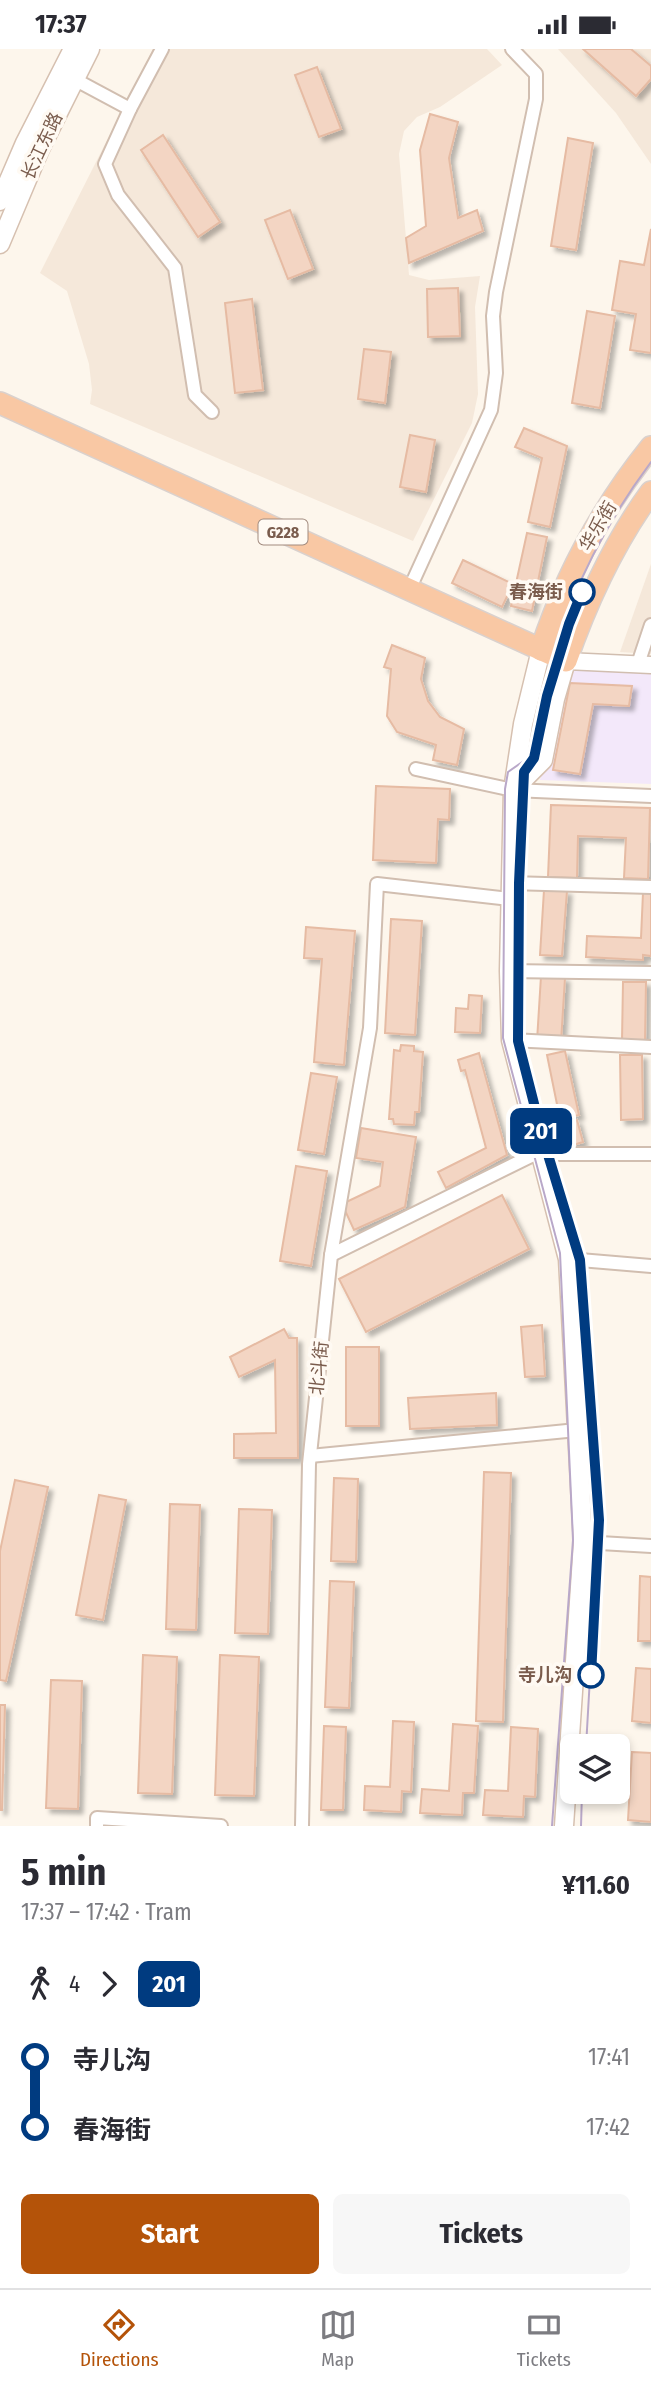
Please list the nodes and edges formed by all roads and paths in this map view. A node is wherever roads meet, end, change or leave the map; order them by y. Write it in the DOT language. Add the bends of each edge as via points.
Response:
graph roads {
  1 [pos="73,49"];
  2 [pos="90,49"];
  3 [pos="162,49"];
  4 [pos="512,49"];
  5 [pos="75,79"];
  6 [pos="130,109"];
  7 [pos="0,201"];
  8 [pos="0,244"];
  9 [pos="0,403"];
  10 [pos="212,412"];
  11 [pos="651,447"];
  12 [pos="651,492"];
  13 [pos="409,590"];
  14 [pos="651,625"];
  15 [pos="541,650"];
  16 [pos="566,661"];
  17 [pos="644,665"];
  18 [pos="415,769"];
  19 [pos="513,790"];
  20 [pos="651,796"];
  21 [pos="651,887"];
  22 [pos="510,891"];
  23 [pos="509,971"];
  24 [pos="651,974"];
  25 [pos="511,1040"];
  26 [pos="651,1047"];
  27 [pos="540,1152"];
  28 [pos="651,1154"];
  29 [pos="331,1255"];
  30 [pos="568,1259"];
  31 [pos="651,1266"];
  32 [pos="577,1430"];
  33 [pos="310,1456"];
  34 [pos="583,1542"];
  35 [pos="651,1545"];
  36 [pos="97,1822"];
  37 [pos="221,1826"];
  38 [pos="302,1826"];
  39 [pos="564,1826"];
  1 -- 7 [label="main road, 长江东路"];
  2 -- 5 [label="main road, 长江东路"];
  3 -- 6 [label="street"];
  4 -- 13 [label="street" via="536,74 536,99 496,292 494,393 485,427"];
  5 -- 6 [label="street"];
  5 -- 8 [label="main road, 长江东路"];
  6 -- 10 [label="street" via="104,164 118,195 175,268 195,395"];
  9 -- 13 [label="highway, G228"];
  11 -- 15 [label="highway, 华乐街" via="583,548"];
  12 -- 16 [label="highway, 华乐街" via="608,561"];
  13 -- 15 [label="highway, G228"];
  14 -- 17 [label="street"];
  15 -- 16 [label="highway, G228"];
  15 -- 19 [label="main road"];
  16 -- 17 [label="street"];
  16 -- 19 [label="main road" via="543,760"];
  18 -- 19 [label="street"];
  19 -- 20 [label="street"];
  19 -- 22 [label="main road"];
  21 -- 22 [label="street"];
  22 -- 23 [label="main road"];
  22 -- 29 [label="street, 北斗街" via="377,884 370,1028"];
  23 -- 24 [label="street"];
  23 -- 25 [label="main road"];
  25 -- 26 [label="street"];
  25 -- 27 [label="main road"];
  27 -- 28 [label="street"];
  27 -- 29 [label="street"];
  27 -- 30 [label="main road"];
  29 -- 33 [label="street, 北斗街"];
  30 -- 31 [label="street"];
  30 -- 32 [label="main road"];
  32 -- 33 [label="street"];
  32 -- 34 [label="main road"];
  33 -- 38 [label="street, 北斗街"];
  34 -- 35 [label="street"];
  34 -- 39 [label="main road"];
  36 -- 37 [label="street"];
}
